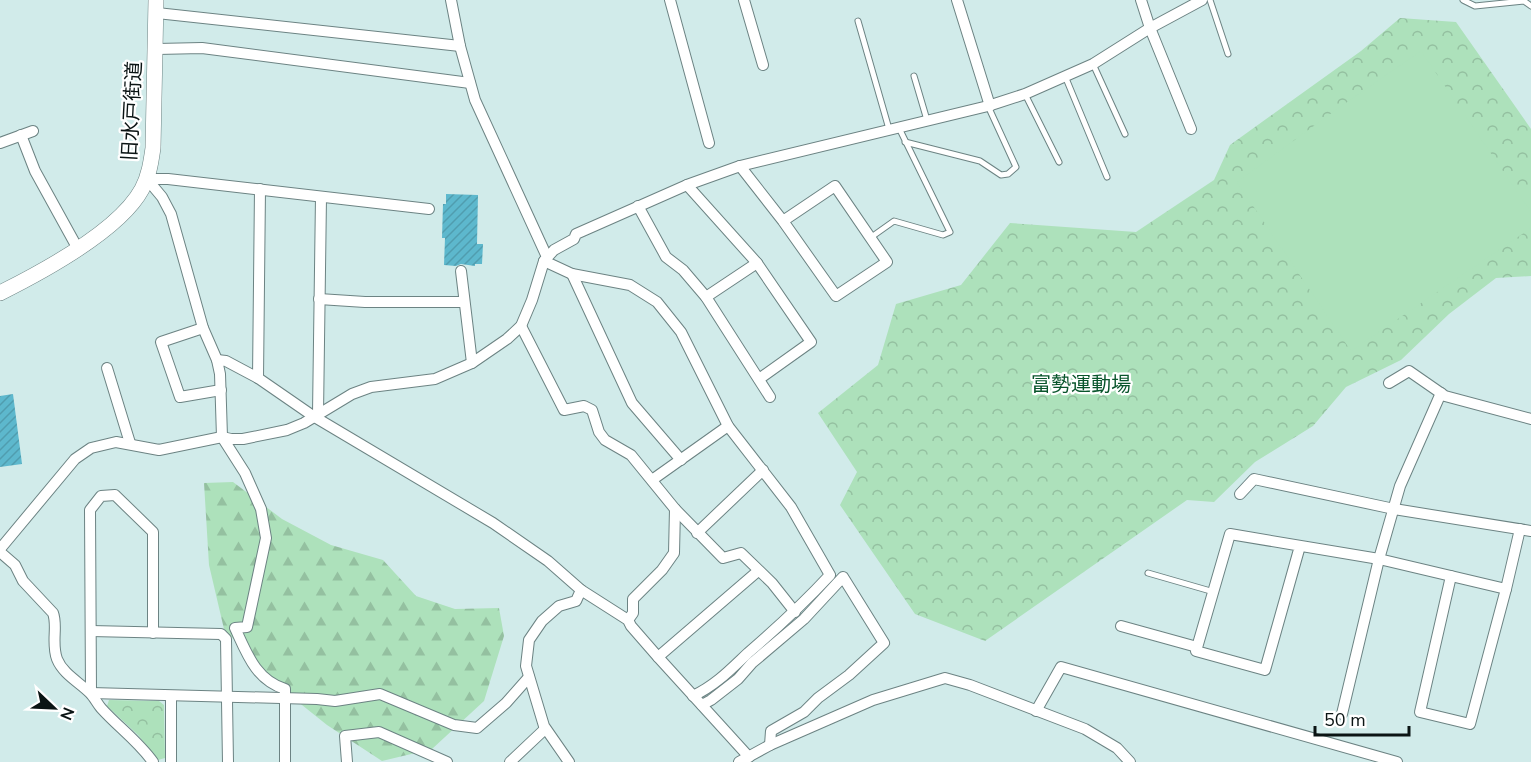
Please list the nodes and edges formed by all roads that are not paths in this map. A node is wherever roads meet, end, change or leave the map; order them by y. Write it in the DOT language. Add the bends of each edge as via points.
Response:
graph roads {
  1 [pos="451,0"];
  2 [pos="670,0"];
  3 [pos="744,0"];
  4 [pos="957,0"];
  5 [pos="1140,0"];
  6 [pos="1202,0"];
  7 [pos="1210,0"];
  8 [pos="1463,0"];
  9 [pos="1531,6"];
  10 [pos="156,7"];
  11 [pos="858,21"];
  12 [pos="1150,28"];
  13 [pos="460,46"];
  14 [pos="156,49"];
  15 [pos="1228,54"];
  16 [pos="1093,64"];
  17 [pos="763,65"];
  18 [pos="914,76"];
  19 [pos="1065,76"];
  20 [pos="470,84"];
  21 [pos="1025,94"];
  22 [pos="989,106"];
  23 [pos="927,121"];
  24 [pos="893,128"];
  25 [pos="1191,129"];
  26 [pos="33,131"];
  27 [pos="1125,134"];
  28 [pos="21,135"];
  29 [pos="905,142"];
  30 [pos="0,143"];
  31 [pos="709,143"];
  32 [pos="1059,162"];
  33 [pos="740,166"];
  34 [pos="1107,177"];
  35 [pos="147,179"];
  36 [pos="687,185"];
  37 [pos="260,189"];
  38 [pos="321,197"];
  39 [pos="638,206"];
  40 [pos="429,209"];
  41 [pos="783,221"];
  42 [pos="870,238"];
  43 [pos="78,249"];
  44 [pos="545,259"];
  45 [pos="757,263"];
  46 [pos="461,271"];
  47 [pos="572,274"];
  48 [pos="0,293"];
  49 [pos="706,297"];
  50 [pos="319,299"];
  51 [pos="464,302"];
  52 [pos="521,326"];
  53 [pos="203,328"];
  54 [pos="217,360"];
  55 [pos="472,363"];
  56 [pos="107,368"];
  57 [pos="258,378"];
  58 [pos="759,379"];
  59 [pos="1389,383"];
  60 [pos="221,390"];
  61 [pos="1441,393"];
  62 [pos="770,398"];
  63 [pos="316,415"];
  64 [pos="1531,419"];
  65 [pos="728,426"];
  66 [pos="222,437"];
  67 [pos="130,443"];
  68 [pos="681,460"];
  69 [pos="763,470"];
  70 [pos="652,480"];
  71 [pos="1240,494"];
  72 [pos="675,509"];
  73 [pos="1394,509"];
  74 [pos="1526,530"];
  75 [pos="697,533"];
  76 [pos="1300,546"];
  77 [pos="0,551"];
  78 [pos="1379,559"];
  79 [pos="758,571"];
  80 [pos="1148,573"];
  81 [pos="1451,576"];
  82 [pos="1506,589"];
  83 [pos="581,590"];
  84 [pos="1214,592"];
  85 [pos="795,612"];
  86 [pos="628,620"];
  87 [pos="1121,626"];
  88 [pos="91,631"];
  89 [pos="153,633"];
  90 [pos="1197,647"];
  91 [pos="658,657"];
  92 [pos="529,677"];
  93 [pos="91,693"];
  94 [pos="171,696"];
  95 [pos="693,696"];
  96 [pos="227,697"];
  97 [pos="284,698"];
  98 [pos="702,705"];
  99 [pos="1036,711"];
  100 [pos="1342,714"];
  101 [pos="545,729"];
  102 [pos="770,745"];
  103 [pos="744,760"];
  104 [pos="153,762"];
  105 [pos="171,762"];
  106 [pos="228,762"];
  107 [pos="285,762"];
  108 [pos="347,762"];
  109 [pos="447,762"];
  110 [pos="510,762"];
  111 [pos="569,762"];
  112 [pos="1131,762"];
  113 [pos="1398,762"];
  1 -- 13 [label="street"];
  2 -- 31 [label="street"];
  3 -- 17 [label="street"];
  4 -- 22 [label="street"];
  5 -- 12 [label="street"];
  6 -- 12 [label="street"];
  7 -- 15 [label="lane"];
  8 -- 9 [label="lane" via="1475,6 1524,1"];
  10 -- 13 [label="street"];
  10 -- 14 [label="street, 旧水戸街道"];
  11 -- 24 [label="lane"];
  12 -- 16 [label="street"];
  12 -- 25 [label="street"];
  13 -- 20 [label="street"];
  14 -- 20 [label="street" via="202,48"];
  14 -- 35 [label="street, 旧水戸街道" via="153,148"];
  16 -- 19 [label="street"];
  16 -- 27 [label="lane"];
  18 -- 23 [label="lane"];
  19 -- 21 [label="street"];
  19 -- 34 [label="lane"];
  20 -- 44 [label="street"];
  21 -- 22 [label="street"];
  21 -- 32 [label="lane"];
  22 -- 23 [label="street"];
  22 -- 29 [label="lane" via="1016,167 1008,174 1001,175 980,161"];
  23 -- 24 [label="street"];
  24 -- 29 [label="lane"];
  24 -- 33 [label="street"];
  26 -- 28 [label="street"];
  28 -- 30 [label="street"];
  28 -- 43 [label="street" via="35,171"];
  29 -- 42 [label="lane" via="950,232 943,235 894,221"];
  33 -- 36 [label="street"];
  33 -- 41 [label="street"];
  35 -- 37 [label="street"];
  35 -- 43 [label="street, 旧水戸街道" via="131,205"];
  35 -- 53 [label="street" via="171,214"];
  36 -- 39 [label="street"];
  36 -- 45 [label="street"];
  37 -- 38 [label="street"];
  37 -- 57 [label="street"];
  38 -- 40 [label="street"];
  38 -- 50 [label="street"];
  39 -- 44 [label="street" via="576,234"];
  39 -- 49 [label="street" via="666,257"];
  41 -- 42 [label="street" via="835,186"];
  41 -- 42 [label="street" via="836,296 887,262"];
  43 -- 48 [label="street, 旧水戸街道"];
  44 -- 47 [label="street"];
  44 -- 52 [label="street"];
  45 -- 49 [label="street"];
  45 -- 58 [label="street" via="811,342"];
  46 -- 51 [label="street"];
  47 -- 65 [label="street" via="630,285 657,302 681,332"];
  47 -- 68 [label="street" via="632,404"];
  49 -- 58 [label="street"];
  50 -- 51 [label="street"];
  50 -- 63 [label="street"];
  51 -- 55 [label="street"];
  52 -- 55 [label="street"];
  52 -- 70 [label="street" via="564,410 584,406 592,410 605,440 631,455"];
  53 -- 54 [label="street"];
  53 -- 60 [label="street" via="161,342 180,397"];
  54 -- 57 [label="street"];
  54 -- 60 [label="street"];
  55 -- 63 [label="street" via="435,379 370,387"];
  56 -- 67 [label="street"];
  57 -- 63 [label="street"];
  58 -- 62 [label="street"];
  59 -- 61 [label="street" via="1409,371"];
  60 -- 66 [label="street"];
  61 -- 64 [label="street"];
  61 -- 73 [label="street" via="1400,486"];
  63 -- 66 [label="street" via="287,430 243,439"];
  63 -- 83 [label="street" via="494,523"];
  65 -- 68 [label="street"];
  65 -- 69 [label="street"];
  66 -- 67 [label="street" via="159,450"];
  66 -- 97 [label="street" via="253,489 266,538 247,627 235,628 256,669 264,680 285,689"];
  67 -- 77 [label="street" via="105,443 75,459"];
  68 -- 70 [label="street"];
  69 -- 75 [label="street"];
  69 -- 85 [label="street" via="791,507 830,575"];
  70 -- 72 [label="street"];
  71 -- 73 [label="street" via="1254,479"];
  72 -- 75 [label="street"];
  72 -- 86 [label="street" via="674,553 633,599 633,613"];
  73 -- 74 [label="street"];
  73 -- 78 [label="street"];
  74 -- 82 [label="street"];
  75 -- 79 [label="street" via="723,558 741,554"];
  76 -- 78 [label="street"];
  76 -- 84 [label="street" via="1230,534"];
  76 -- 90 [label="street" via="1265,670 1196,651"];
  77 -- 93 [label="street" via="53,613 57,661"];
  78 -- 81 [label="street"];
  78 -- 100 [label="street"];
  79 -- 85 [label="street"];
  79 -- 91 [label="street"];
  80 -- 84 [label="lane"];
  81 -- 82 [label="street"];
  81 -- 82 [label="street" via="1420,712 1470,724"];
  83 -- 86 [label="street"];
  83 -- 92 [label="street" via="576,601 559,606 542,621 529,640"];
  84 -- 90 [label="street"];
  85 -- 95 [label="street" via="730,672"];
  86 -- 91 [label="street"];
  87 -- 90 [label="street"];
  88 -- 89 [label="street"];
  88 -- 89 [label="street" via="90,510 101,496 115,495 153,532"];
  88 -- 93 [label="street"];
  89 -- 96 [label="street" via="221,634 226,639"];
  91 -- 95 [label="street"];
  92 -- 97 [label="street" via="477,728 454,725 380,694 335,701"];
  92 -- 101 [label="street"];
  93 -- 94 [label="street"];
  93 -- 104 [label="street"];
  94 -- 96 [label="street"];
  94 -- 105 [label="street"];
  95 -- 98 [label="street"];
  96 -- 97 [label="street"];
  96 -- 106 [label="street"];
  97 -- 107 [label="street"];
  98 -- 102 [label="street" via="738,679 843,577 884,643 804,712 771,730"];
  98 -- 103 [label="street"];
  99 -- 102 [label="street" via="945,678 873,700"];
  99 -- 112 [label="street" via="1085,729 1117,748"];
  99 -- 113 [label="street" via="1061,667"];
  101 -- 110 [label="street"];
  101 -- 111 [label="street"];
  102 -- 103 [label="street"];
  108 -- 109 [label="street" via="345,736 379,732"];
}
